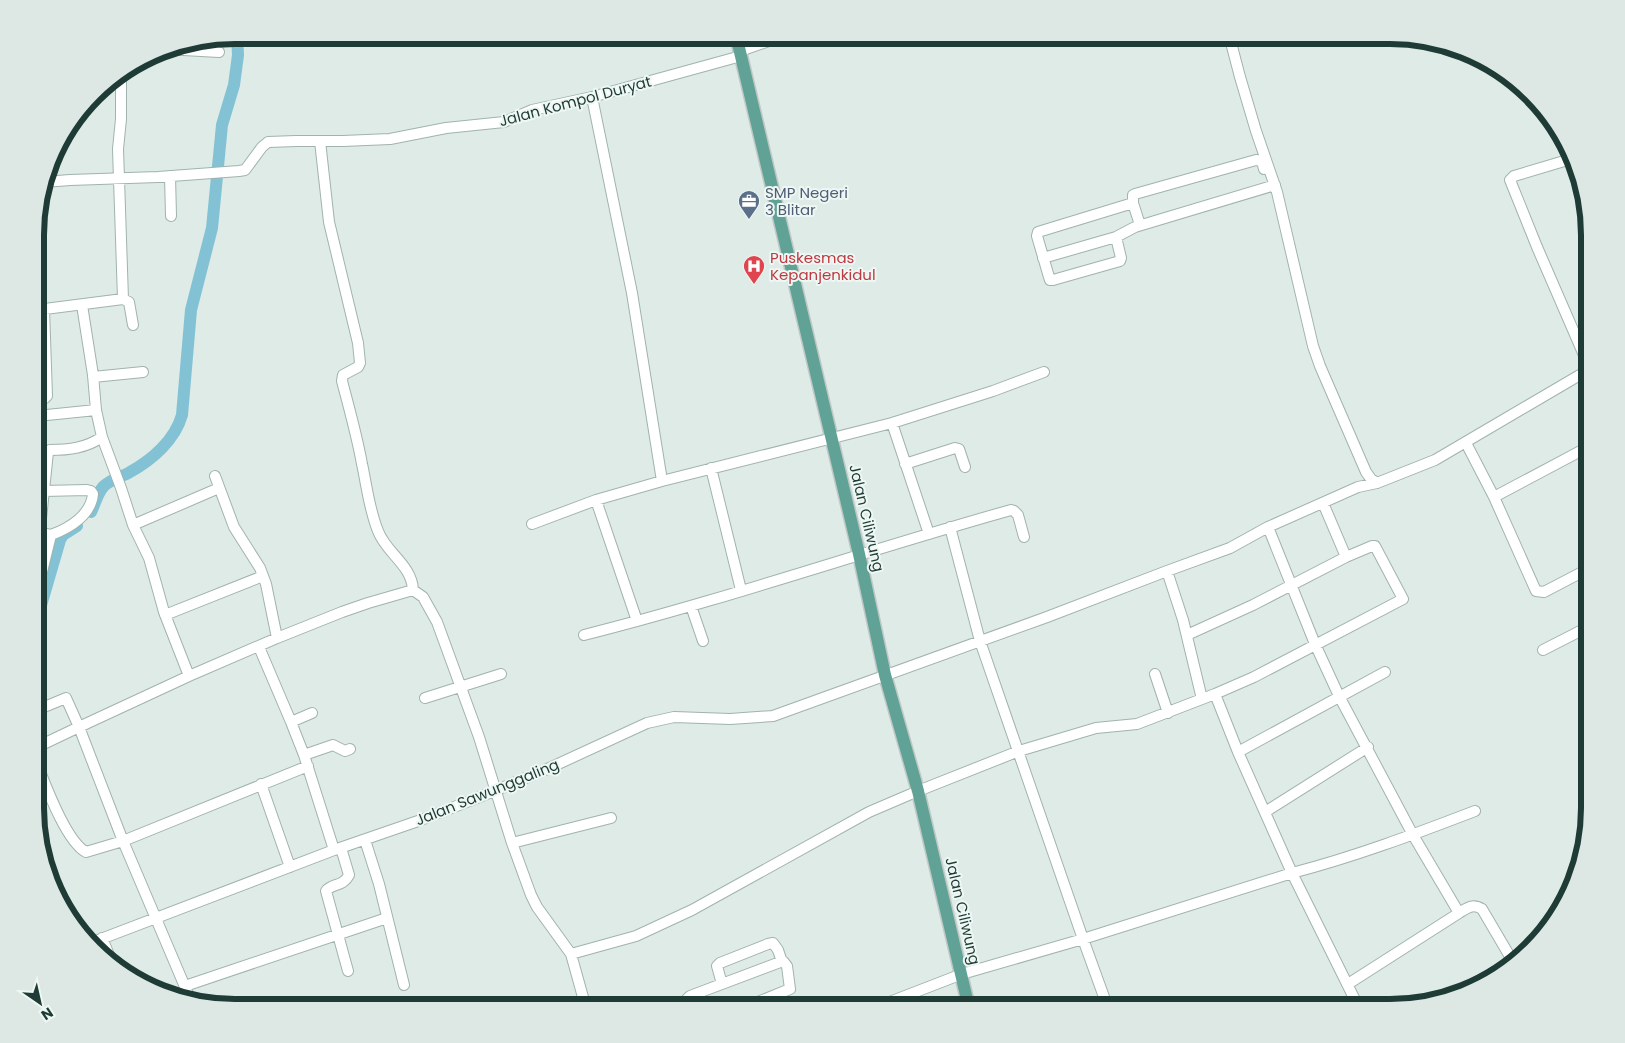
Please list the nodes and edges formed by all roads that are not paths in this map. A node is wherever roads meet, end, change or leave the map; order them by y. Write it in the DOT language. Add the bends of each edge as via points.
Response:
graph roads {
  1 [pos="738,44"];
  2 [pos="764,44"];
  3 [pos="1231,44"];
  4 [pos="185,50"];
  5 [pos="219,52"];
  6 [pos="740,54"];
  7 [pos="121,82"];
  8 [pos="592,97"];
  9 [pos="320,141"];
  10 [pos="1566,160"];
  11 [pos="170,176"];
  12 [pos="120,178"];
  13 [pos="51,182"];
  14 [pos="1273,186"];
  15 [pos="1131,204"];
  16 [pos="171,216"];
  17 [pos="1137,226"];
  18 [pos="1116,237"];
  19 [pos="1043,258"];
  20 [pos="123,299"];
  21 [pos="82,305"];
  22 [pos="44,310"];
  23 [pos="132,325"];
  24 [pos="1581,348"];
  25 [pos="44,359"];
  26 [pos="142,372"];
  27 [pos="1044,372"];
  28 [pos="1581,374"];
  29 [pos="93,377"];
  30 [pos="44,398"];
  31 [pos="96,410"];
  32 [pos="44,415"];
  33 [pos="892,424"];
  34 [pos="102,437"];
  35 [pos="831,439"];
  36 [pos="1466,443"];
  37 [pos="1581,451"];
  38 [pos="904,464"];
  39 [pos="965,467"];
  40 [pos="711,468"];
  41 [pos="1366,472"];
  42 [pos="215,476"];
  43 [pos="662,481"];
  44 [pos="44,483"];
  45 [pos="1377,483"];
  46 [pos="1358,487"];
  47 [pos="220,488"];
  48 [pos="44,491"];
  49 [pos="1494,497"];
  50 [pos="596,500"];
  51 [pos="1323,503"];
  52 [pos="532,524"];
  53 [pos="133,525"];
  54 [pos="950,527"];
  55 [pos="1268,527"];
  56 [pos="44,534"];
  57 [pos="929,534"];
  58 [pos="52,535"];
  59 [pos="1024,538"];
  60 [pos="859,554"];
  61 [pos="1346,557"];
  62 [pos="44,565"];
  63 [pos="1167,570"];
  64 [pos="1581,573"];
  65 [pos="263,576"];
  66 [pos="1291,586"];
  67 [pos="413,590"];
  68 [pos="741,590"];
  69 [pos="691,606"];
  70 [pos="165,615"];
  71 [pos="637,622"];
  72 [pos="1581,631"];
  73 [pos="1186,634"];
  74 [pos="584,635"];
  75 [pos="277,638"];
  76 [pos="703,641"];
  77 [pos="980,641"];
  78 [pos="1315,644"];
  79 [pos="259,647"];
  80 [pos="1543,650"];
  81 [pos="1385,672"];
  82 [pos="500,674"];
  83 [pos="1155,674"];
  84 [pos="885,675"];
  85 [pos="189,676"];
  86 [pos="461,686"];
  87 [pos="1215,694"];
  88 [pos="1340,696"];
  89 [pos="425,698"];
  90 [pos="1202,699"];
  91 [pos="44,707"];
  92 [pos="312,712"];
  93 [pos="1168,713"];
  94 [pos="292,722"];
  95 [pos="79,727"];
  96 [pos="44,744"];
  97 [pos="1368,747"];
  98 [pos="350,749"];
  99 [pos="1019,751"];
  100 [pos="1238,752"];
  101 [pos="306,761"];
  102 [pos="44,781"];
  103 [pos="261,784"];
  104 [pos="496,790"];
  105 [pos="918,791"];
  106 [pos="1475,811"];
  107 [pos="1265,812"];
  108 [pos="610,818"];
  109 [pos="1413,835"];
  110 [pos="123,840"];
  111 [pos="365,840"];
  112 [pos="512,843"];
  113 [pos="337,849"];
  114 [pos="290,867"];
  115 [pos="1292,873"];
  116 [pos="1459,913"];
  117 [pos="156,918"];
  118 [pos="387,918"];
  119 [pos="338,934"];
  120 [pos="1083,939"];
  121 [pos="98,940"];
  122 [pos="571,954"];
  123 [pos="1510,957"];
  124 [pos="782,962"];
  125 [pos="348,971"];
  126 [pos="962,974"];
  127 [pos="722,984"];
  128 [pos="1348,984"];
  129 [pos="404,985"];
  130 [pos="185,986"];
  131 [pos="188,994"];
  132 [pos="584,999"];
  133 [pos="687,999"];
  134 [pos="765,999"];
  135 [pos="897,999"];
  136 [pos="967,999"];
  137 [pos="1105,999"];
  138 [pos="1355,999"];
  1 -- 6 [label="main road, Jalan Ciliwung"];
  2 -- 6 [label="street, Jalan Kompol Duryat"];
  3 -- 14 [label="street"];
  4 -- 5 [label="street"];
  6 -- 8 [label="street, Jalan Kompol Duryat"];
  6 -- 35 [label="main road, Jalan Ciliwung"];
  7 -- 12 [label="street"];
  8 -- 9 [label="street, Jalan Kompol Duryat" via="537,109 504,122 390,138"];
  8 -- 43 [label="street" via="632,293"];
  9 -- 11 [label="street, Jalan Kompol Duryat" via="264,144 245,170"];
  9 -- 67 [label="street" via="329,222 360,363 343,375 342,381 370,509 384,544 407,572"];
  10 -- 24 [label="street" via="1510,180"];
  11 -- 12 [label="street, Jalan Kompol Duryat"];
  11 -- 16 [label="street"];
  12 -- 13 [label="street, Jalan Kompol Duryat"];
  12 -- 20 [label="street"];
  14 -- 15 [label="street" via="1262,162 1256,160 1135,194"];
  14 -- 17 [label="street"];
  14 -- 41 [label="street" via="1313,346"];
  15 -- 17 [label="street"];
  15 -- 19 [label="street" via="1038,232 1036,236"];
  17 -- 18 [label="street"];
  18 -- 19 [label="street"];
  18 -- 19 [label="street" via="1120,261 1050,280"];
  20 -- 21 [label="street"];
  20 -- 23 [label="street" via="129,302"];
  21 -- 22 [label="street"];
  21 -- 29 [label="street"];
  25 -- 30 [label="street" via="47,396"];
  26 -- 29 [label="street"];
  27 -- 33 [label="street"];
  28 -- 36 [label="street, Jalan Sawunggaling"];
  29 -- 31 [label="street"];
  31 -- 32 [label="street"];
  31 -- 34 [label="street"];
  33 -- 35 [label="street"];
  33 -- 38 [label="street"];
  34 -- 44 [label="street" via="80,447 48,452"];
  34 -- 53 [label="street"];
  35 -- 40 [label="street"];
  35 -- 60 [label="main road, Jalan Ciliwung"];
  36 -- 45 [label="street, Jalan Sawunggaling" via="1435,460"];
  36 -- 49 [label="street"];
  37 -- 49 [label="street"];
  38 -- 39 [label="street" via="955,448 959,449"];
  38 -- 57 [label="street"];
  40 -- 43 [label="street"];
  40 -- 68 [label="street"];
  41 -- 45 [label="street"];
  41 -- 46 [label="street"];
  42 -- 47 [label="street"];
  43 -- 50 [label="street"];
  45 -- 46 [label="street, Jalan Sawunggaling"];
  46 -- 51 [label="street, Jalan Sawunggaling"];
  47 -- 53 [label="street"];
  47 -- 65 [label="street" via="234,527 256,559"];
  48 -- 58 [label="street" via="87,490 93,494 89,507 79,520"];
  49 -- 64 [label="street" via="1536,592 1544,592"];
  50 -- 52 [label="street"];
  50 -- 71 [label="street"];
  51 -- 55 [label="street, Jalan Sawunggaling"];
  51 -- 61 [label="street"];
  53 -- 70 [label="street" via="149,558"];
  54 -- 57 [label="street"];
  54 -- 59 [label="street" via="1014,510"];
  54 -- 77 [label="street"];
  55 -- 63 [label="street, Jalan Sawunggaling" via="1230,548"];
  55 -- 66 [label="street"];
  56 -- 58 [label="street"];
  57 -- 60 [label="street"];
  58 -- 62 [label="street"];
  60 -- 68 [label="street"];
  60 -- 84 [label="main road, Jalan Ciliwung"];
  61 -- 66 [label="street"];
  61 -- 78 [label="street" via="1374,546 1403,599"];
  63 -- 73 [label="street"];
  63 -- 77 [label="street, Jalan Sawunggaling"];
  65 -- 70 [label="street"];
  65 -- 75 [label="street"];
  66 -- 73 [label="street"];
  66 -- 78 [label="street"];
  67 -- 75 [label="street" via="342,612"];
  67 -- 86 [label="street" via="423,597 437,622"];
  68 -- 69 [label="street"];
  69 -- 71 [label="street"];
  69 -- 76 [label="street"];
  70 -- 85 [label="street"];
  71 -- 74 [label="street"];
  72 -- 80 [label="street"];
  73 -- 90 [label="street"];
  75 -- 79 [label="street"];
  77 -- 84 [label="street, Jalan Sawunggaling"];
  77 -- 99 [label="street"];
  78 -- 87 [label="street"];
  78 -- 88 [label="street"];
  79 -- 85 [label="street"];
  79 -- 94 [label="street"];
  81 -- 88 [label="street"];
  82 -- 86 [label="street"];
  83 -- 93 [label="street"];
  84 -- 104 [label="street, Jalan Sawunggaling" via="773,716 660,719"];
  84 -- 105 [label="main road, Jalan Ciliwung"];
  85 -- 95 [label="street"];
  86 -- 89 [label="street"];
  86 -- 104 [label="street"];
  87 -- 90 [label="street"];
  87 -- 100 [label="street"];
  88 -- 97 [label="street"];
  88 -- 100 [label="street"];
  90 -- 93 [label="street"];
  91 -- 95 [label="street" via="66,698"];
  92 -- 94 [label="street"];
  93 -- 99 [label="street" via="1137,724 1096,728"];
  94 -- 101 [label="street"];
  95 -- 96 [label="street"];
  95 -- 110 [label="street"];
  97 -- 107 [label="street"];
  97 -- 109 [label="street"];
  98 -- 101 [label="street" via="345,751 333,746"];
  99 -- 105 [label="street"];
  99 -- 120 [label="street"];
  100 -- 107 [label="street"];
  101 -- 103 [label="street"];
  101 -- 113 [label="street"];
  102 -- 110 [label="street" via="77,846 90,852"];
  103 -- 110 [label="street"];
  103 -- 114 [label="street"];
  104 -- 111 [label="street, Jalan Sawunggaling"];
  104 -- 112 [label="street"];
  105 -- 122 [label="street" via="869,812 692,910 636,936"];
  105 -- 126 [label="main road, Jalan Ciliwung"];
  106 -- 109 [label="street"];
  107 -- 115 [label="street"];
  108 -- 112 [label="street"];
  109 -- 115 [label="street"];
  109 -- 116 [label="street"];
  110 -- 117 [label="street"];
  111 -- 113 [label="street, Jalan Sawunggaling"];
  111 -- 118 [label="street"];
  112 -- 122 [label="street" via="537,907"];
  113 -- 114 [label="street, Jalan Sawunggaling"];
  113 -- 119 [label="street" via="349,875 341,884 326,891"];
  114 -- 117 [label="street, Jalan Sawunggaling"];
  115 -- 120 [label="street"];
  115 -- 128 [label="street"];
  116 -- 123 [label="street" via="1472,905 1482,909"];
  116 -- 128 [label="street"];
  117 -- 121 [label="street, Jalan Sawunggaling"];
  117 -- 130 [label="street"];
  118 -- 119 [label="street"];
  118 -- 129 [label="street"];
  119 -- 125 [label="street"];
  119 -- 130 [label="street"];
  120 -- 126 [label="street"];
  120 -- 137 [label="street"];
  122 -- 132 [label="street"];
  124 -- 127 [label="street"];
  124 -- 127 [label="street" via="776,946 768,944 717,966"];
  124 -- 134 [label="street" via="787,966 790,989"];
  126 -- 135 [label="street"];
  126 -- 136 [label="main road, Jalan Ciliwung"];
  127 -- 133 [label="street"];
  128 -- 138 [label="street"];
  130 -- 131 [label="street"];
}
